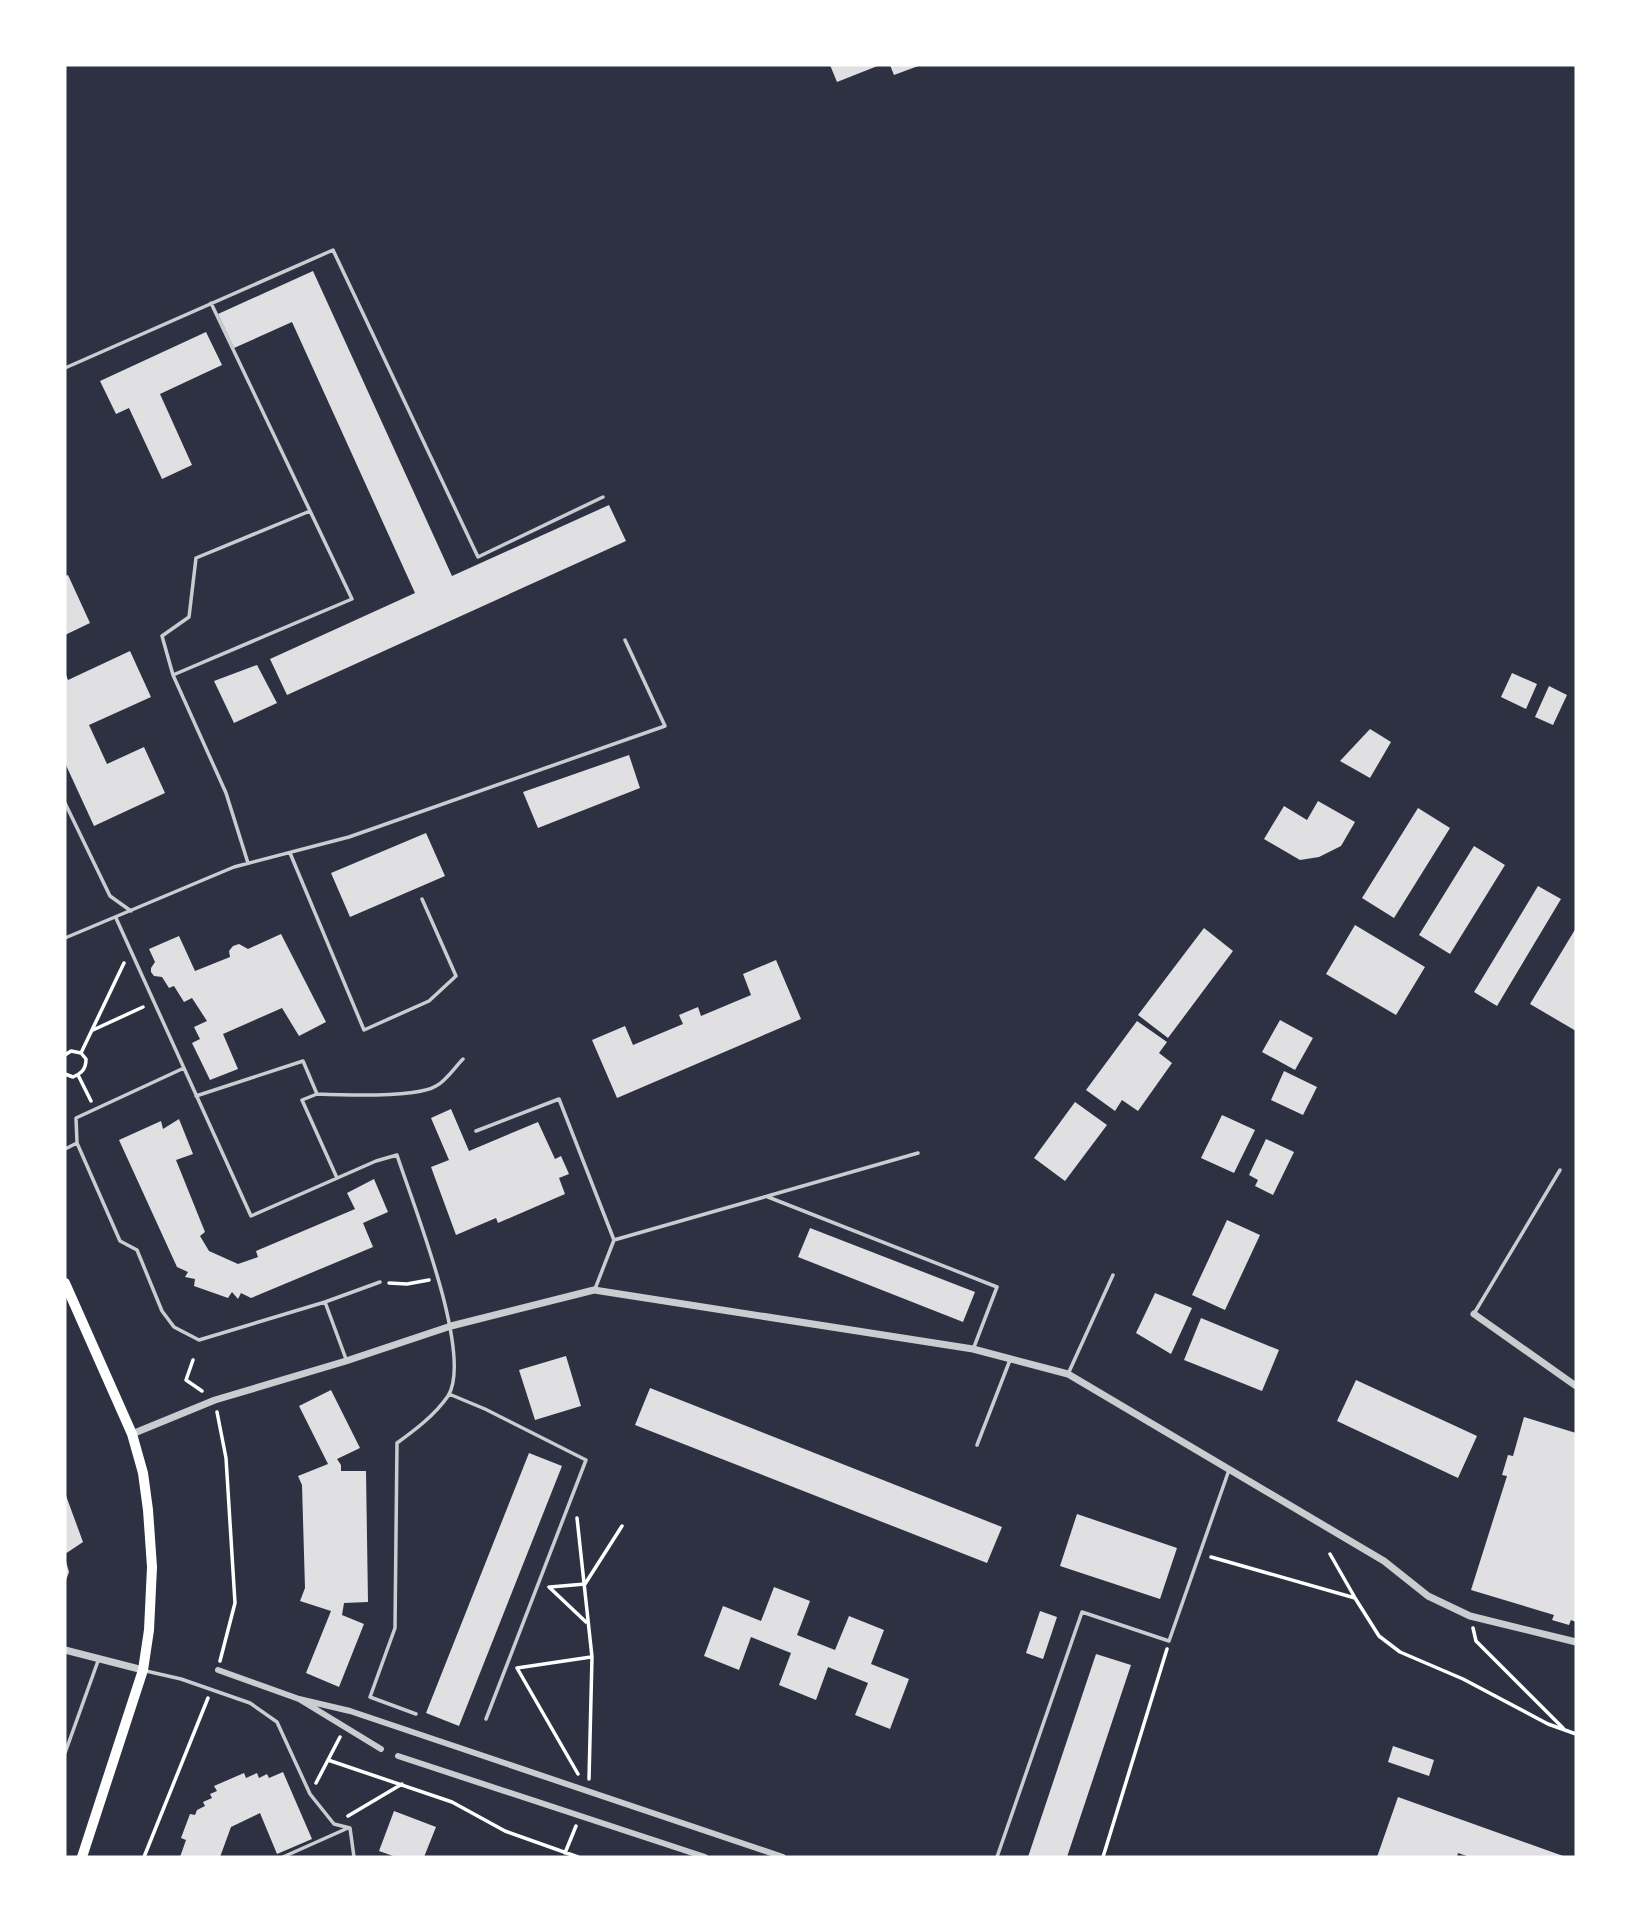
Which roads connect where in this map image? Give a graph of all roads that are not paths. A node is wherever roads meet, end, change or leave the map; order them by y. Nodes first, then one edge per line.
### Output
1 (211, 303) junction
2 (65, 368) edge
3 (603, 497) dead end
4 (310, 511) junction
5 (625, 640) dead end
6 (173, 675) junction
7 (65, 803) edge
8 (290, 853) junction
9 (248, 863) junction
10 (422, 899) dead end
11 (131, 911) junction
12 (116, 918) junction
13 (65, 938) edge
14 (463, 1059) dead end
15 (184, 1068) junction
16 (317, 1094) junction
17 (197, 1096) junction
18 (476, 1131) dead end
19 (77, 1143) junction
20 (65, 1149) edge
21 (918, 1153) dead end
22 (1560, 1170) dead end
23 (337, 1178) junction
24 (767, 1197) junction
25 (614, 1240) junction
26 (1113, 1275) dead end
27 (380, 1282) road end
28 (65, 1283) edge
29 (594, 1290) junction
30 (325, 1302) junction
31 (1474, 1314) joint
32 (451, 1326) junction
33 (973, 1349) junction
34 (1010, 1360) junction
35 (346, 1361) junction
36 (1068, 1374) junction
37 (1576, 1386) edge
38 (449, 1394) junction
39 (132, 1434) junction
40 (976, 1445) dead end
41 (1229, 1470) junction
42 (1576, 1642) edge
43 (65, 1650) edge
44 (98, 1661) junction
45 (143, 1670) junction
46 (218, 1670) road end
47 (299, 1699) junction
48 (416, 1714) dead end
49 (486, 1719) dead end
50 (381, 1749) dead end
51 (65, 1753) edge
52 (398, 1756) dead end
53 (349, 1828) junction
54 (82, 1857) edge
55 (283, 1857) edge
56 (354, 1857) edge
57 (705, 1857) edge
58 (783, 1857) edge
59 (997, 1857) edge

1 - 2 lane
1 - 3 lane
1 - 4 lane
4 - 6 lane
4 - 6 lane
5 - 8 lane
6 - 9 lane
7 - 11 lane
8 - 9 lane
8 - 10 lane
9 - 11 lane
11 - 12 lane
12 - 13 lane
12 - 15 lane
14 - 16 lane
15 - 17 lane
15 - 19 lane
16 - 17 lane
16 - 23 lane
17 - 23 lane
18 - 25 lane
19 - 20 lane
19 - 30 lane
21 - 24 lane
22 - 31 lane
23 - 32 lane
24 - 25 lane
24 - 33 lane
25 - 29 lane
26 - 36 lane
27 - 30 lane
28 - 39 main road
29 - 32 street
29 - 33 street
30 - 35 lane
31 - 37 street
32 - 35 street
32 - 38 lane
33 - 34 street
34 - 36 street
34 - 40 lane
35 - 39 street
36 - 41 street
38 - 48 lane
38 - 49 lane
39 - 45 main road
41 - 42 street
41 - 59 lane
43 - 44 street
44 - 45 street
44 - 51 lane
45 - 53 lane
45 - 54 main road
46 - 47 street
47 - 50 street
47 - 58 street
52 - 57 street
53 - 55 lane
53 - 56 lane

